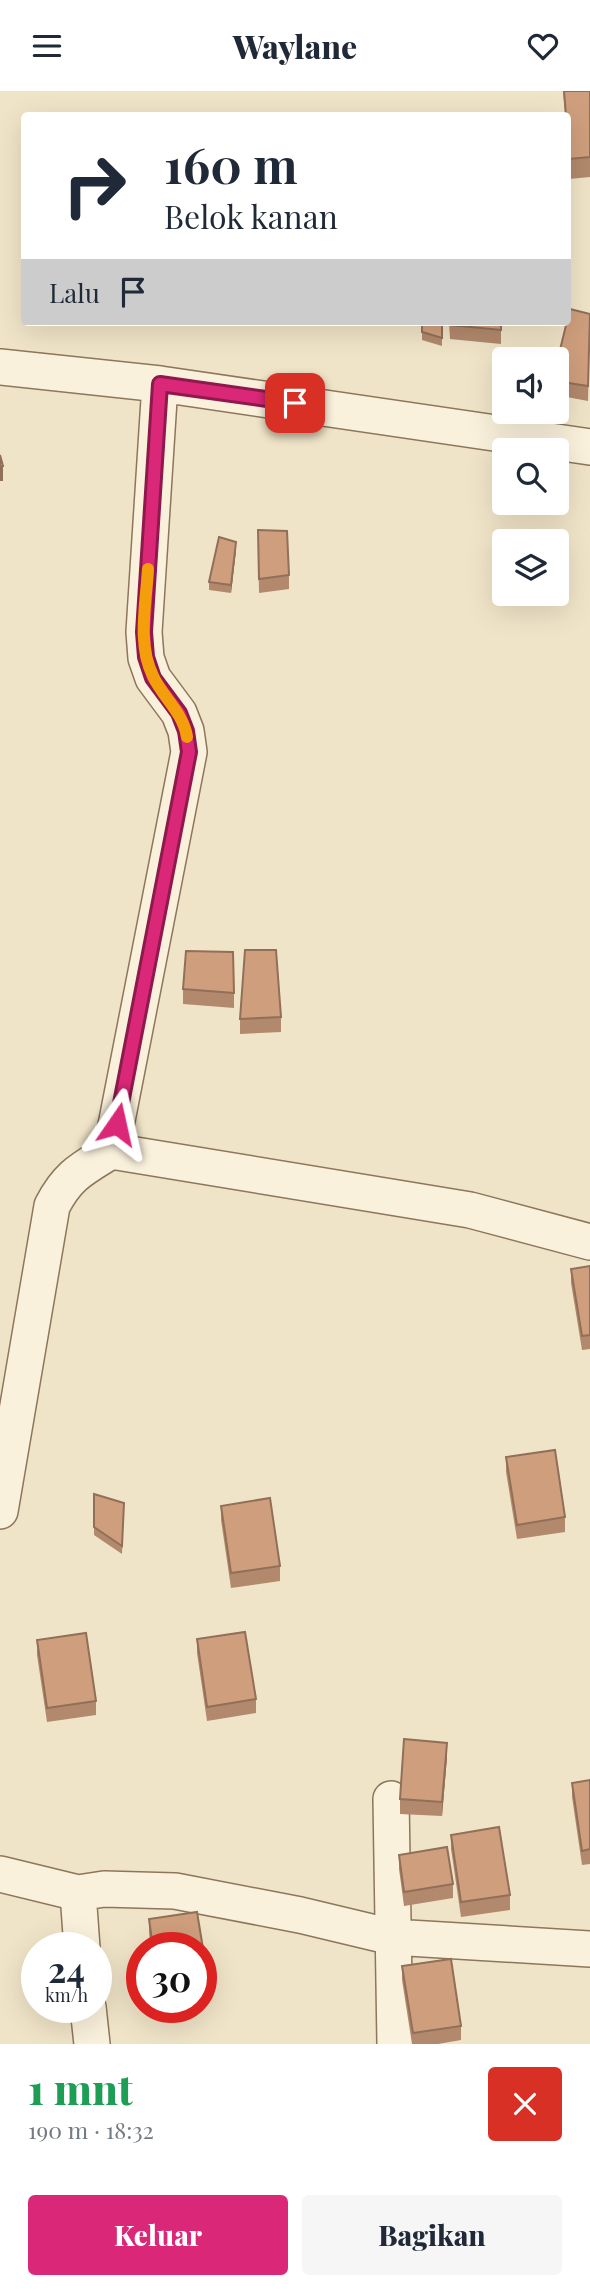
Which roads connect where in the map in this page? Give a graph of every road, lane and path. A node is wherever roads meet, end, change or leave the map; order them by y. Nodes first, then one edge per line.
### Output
1 (0, 367) edge
2 (160, 384) junction
3 (590, 447) edge
4 (111, 1151) junction
5 (590, 1242) edge
6 (0, 1511) edge
7 (391, 1799) dead end
8 (0, 1874) edge
9 (78, 1893) junction
10 (81, 1932) edge
11 (391, 1937) junction
12 (590, 1949) edge
13 (90, 2023) edge
14 (92, 2044) edge
15 (394, 2044) edge

1 - 2 street
2 - 3 street
2 - 4 street
4 - 5 street
4 - 6 street
7 - 11 street
8 - 9 street
9 - 10 street
9 - 11 street
11 - 12 street
11 - 15 street
13 - 14 street

